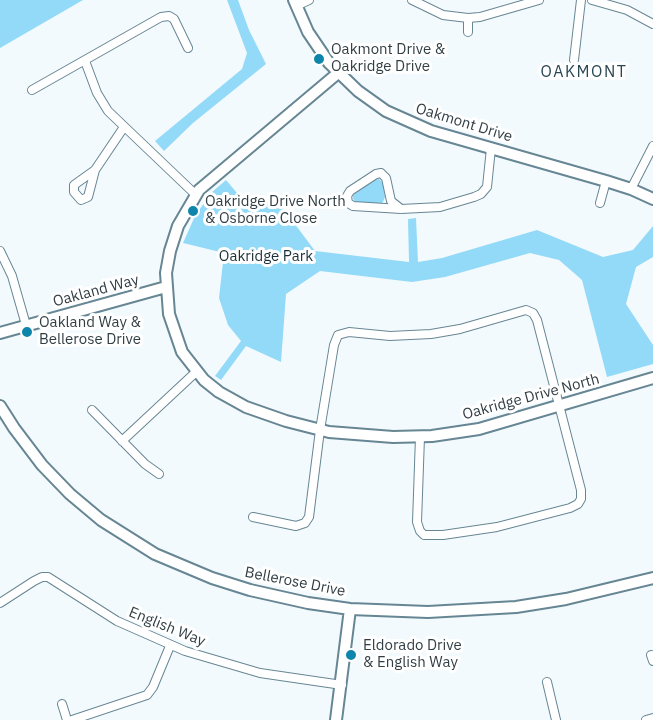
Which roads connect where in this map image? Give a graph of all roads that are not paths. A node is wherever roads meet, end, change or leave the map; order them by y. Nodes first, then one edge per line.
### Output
1 (309, 0) edge
2 (412, 0) edge
3 (539, 0) edge
4 (581, 0) edge
5 (592, 0) edge
6 (295, 3) edge
7 (468, 18) junction
8 (653, 24) edge
9 (468, 32) dead end
10 (188, 48) dead end
11 (574, 60) dead end
12 (85, 61) junction
13 (338, 73) junction
14 (32, 90) dead end
15 (124, 127) junction
16 (653, 146) edge
17 (491, 148) junction
18 (95, 170) dead end
19 (606, 181) junction
20 (631, 189) junction
21 (196, 195) junction
22 (653, 200) edge
23 (600, 203) dead end
24 (401, 210) junction
25 (0, 251) edge
26 (166, 287) junction
27 (26, 325) junction
28 (0, 333) edge
29 (196, 372) junction
30 (653, 378) edge
31 (0, 406) edge
32 (560, 406) junction
33 (92, 410) dead end
34 (320, 430) junction
35 (420, 437) junction
36 (122, 441) junction
37 (159, 474) dead end
38 (253, 517) dead end
39 (653, 573) edge
40 (653, 578) edge
41 (614, 589) junction
42 (0, 603) edge
43 (350, 609) junction
44 (170, 646) junction
45 (547, 682) dead end
46 (342, 685) junction
47 (62, 704) dead end
48 (653, 718) edge
49 (70, 720) edge
50 (336, 720) edge
51 (556, 720) edge
52 (645, 720) edge

1 - 6 street
2 - 7 street
3 - 7 street
4 - 11 street
5 - 8 street
6 - 13 street, Oakmont Drive
7 - 9 street
10 - 12 street
12 - 14 street
12 - 15 street
13 - 17 street, Oakmont Drive
13 - 21 street, Oakridge Drive North
15 - 18 street
15 - 21 street
16 - 20 street
17 - 19 street, Oakmont Drive
17 - 24 street
19 - 20 street, Oakmont Drive
19 - 23 street
20 - 22 street, Oakmont Drive
21 - 26 street, Oakridge Drive North
24 - 24 street
25 - 27 street
26 - 27 street, Oakland Way
26 - 29 street, Oakridge Drive North
27 - 28 street, Oakland Way
29 - 34 street, Oakridge Drive North
29 - 36 street
30 - 32 street, Oakridge Drive North
31 - 43 street, Bellerose Drive
32 - 34 street
32 - 35 street, Oakridge Drive North
32 - 35 street
33 - 36 street
34 - 35 street, Oakridge Drive North
34 - 38 street
36 - 37 street
39 - 41 street, Bellerose Drive
40 - 41 street, Bellerose Drive
41 - 43 street, Bellerose Drive
42 - 44 street, English Way
43 - 46 street
44 - 46 street, English Way
44 - 49 street
45 - 51 street
46 - 50 street
47 - 49 street
48 - 52 street

